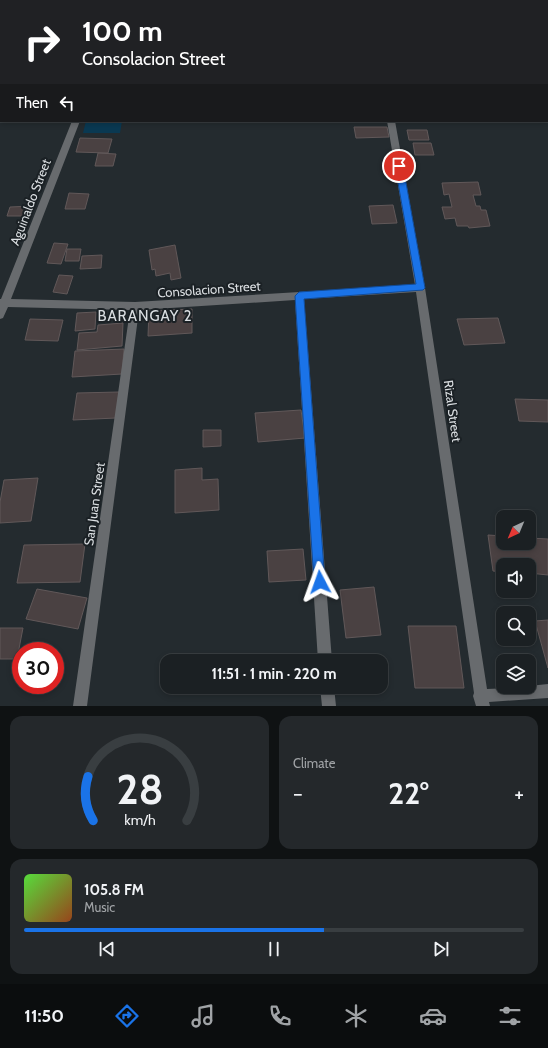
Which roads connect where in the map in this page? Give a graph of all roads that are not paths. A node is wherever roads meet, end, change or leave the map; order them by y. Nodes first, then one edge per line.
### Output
1 (76, 122) edge
2 (391, 122) edge
3 (420, 288) junction
4 (299, 296) junction
5 (2, 304) edge
6 (135, 306) junction
7 (0, 315) edge
8 (325, 654) edge
9 (548, 691) edge
10 (328, 694) edge
11 (482, 701) edge
12 (80, 706) edge
13 (329, 706) edge

1 - 5 street, Aguinaldo Street
2 - 3 street, Rizal Street
3 - 4 street, Consolacion Street
3 - 11 street, Rizal Street
4 - 6 street, Consolacion Street
4 - 8 street
5 - 6 street, Consolacion Street
5 - 7 street, Aguinaldo Street
6 - 12 street, San Juan Street
9 - 11 street
10 - 13 street

